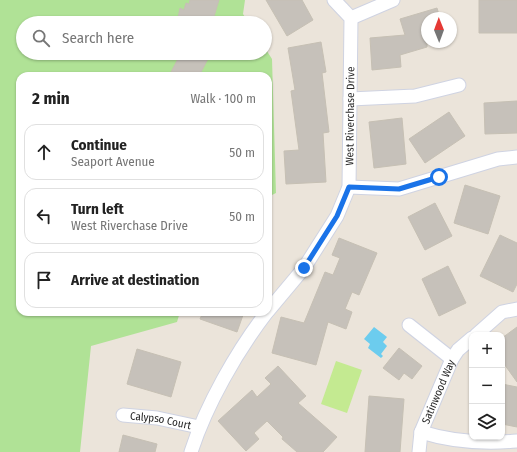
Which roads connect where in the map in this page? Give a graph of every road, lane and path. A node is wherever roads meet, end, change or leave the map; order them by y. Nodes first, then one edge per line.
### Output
1 (334, 0) edge
2 (393, 0) edge
3 (351, 18) junction
4 (458, 86) dead end
5 (350, 99) junction
6 (517, 157) edge
7 (349, 187) junction
8 (272, 306) edge
9 (517, 309) edge
10 (264, 316) edge
11 (409, 325) dead end
12 (479, 332) edge
13 (469, 341) edge
14 (452, 359) junction
15 (123, 415) dead end
16 (199, 427) junction
17 (421, 432) junction
18 (517, 441) edge
19 (191, 452) edge
20 (419, 452) edge

1 - 3 street
2 - 3 street
3 - 5 street, West Riverchase Drive
4 - 5 street
5 - 7 street, West Riverchase Drive
6 - 7 street
7 - 8 street, West Riverchase Drive
9 - 12 street
10 - 16 street, West Riverchase Drive
11 - 14 street
13 - 14 street, Satinwood Way
14 - 17 street, Satinwood Way
15 - 16 street, Calypso Court
16 - 19 street, West Riverchase Drive
17 - 18 street
17 - 20 street, Satinwood Way

